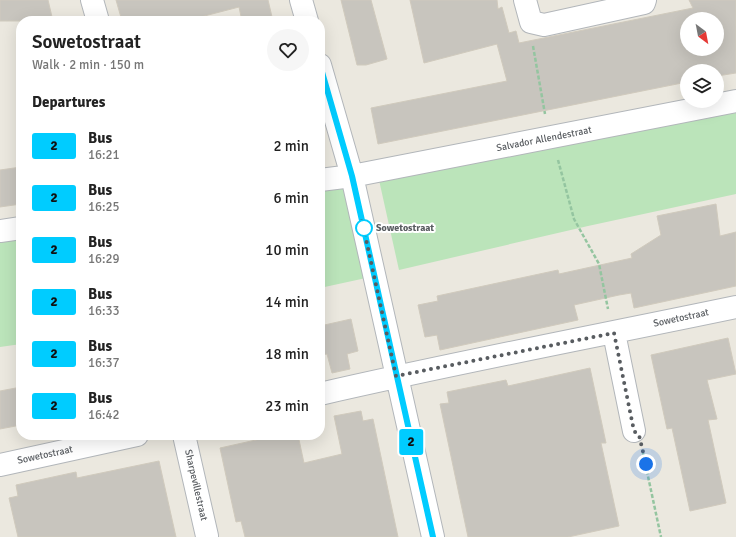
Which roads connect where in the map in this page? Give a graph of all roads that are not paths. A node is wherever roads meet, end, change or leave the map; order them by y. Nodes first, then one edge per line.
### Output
1 (92, 0) edge
2 (301, 0) edge
3 (524, 0) edge
4 (645, 0) edge
5 (97, 16) edge
6 (306, 16) edge
7 (325, 82) edge
8 (736, 101) edge
9 (352, 176) junction
10 (325, 179) edge
11 (16, 229) edge
12 (0, 231) edge
13 (736, 307) edge
14 (614, 333) junction
15 (396, 376) junction
16 (325, 393) edge
17 (634, 431) road end
18 (114, 440) edge
19 (185, 440) edge
20 (0, 465) edge
21 (207, 536) dead end
22 (433, 537) edge

1 - 5 street
2 - 6 street
3 - 4 street
7 - 9 street
8 - 9 street, Salvador Allendestraat
9 - 10 street, Salvador Allendestraat
9 - 15 street
11 - 12 street
13 - 14 street, Sowetostraat
14 - 15 street, Sowetostraat
14 - 17 street
15 - 16 street, Sowetostraat
15 - 22 street
18 - 20 street, Sowetostraat
19 - 21 street, Sharpevillestraat

